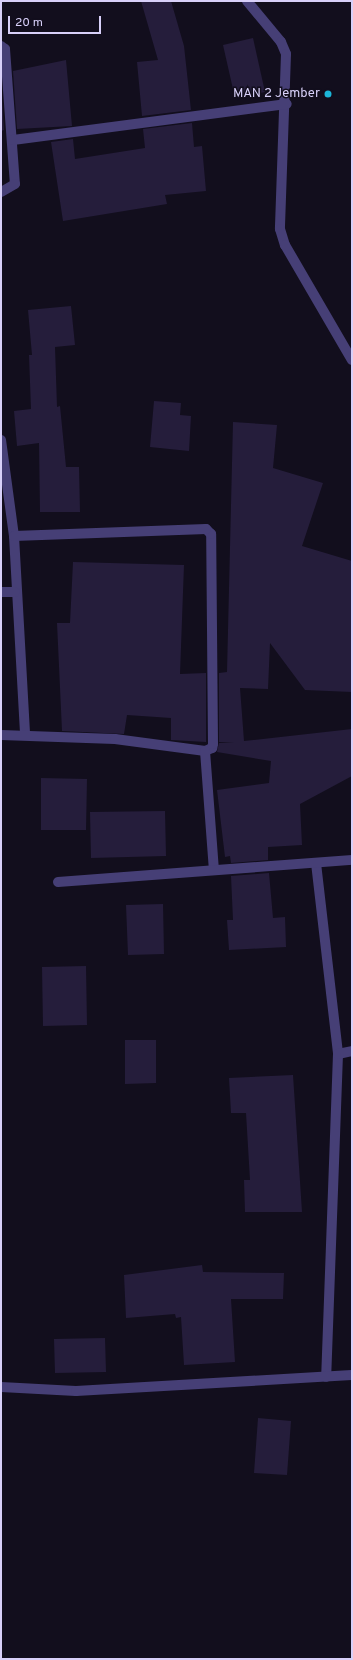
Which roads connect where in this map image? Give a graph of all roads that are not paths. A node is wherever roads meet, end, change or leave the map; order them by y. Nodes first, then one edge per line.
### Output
1 (247, 1) edge
2 (1, 46) edge
3 (287, 104) junction
4 (12, 140) junction
5 (1, 192) edge
6 (352, 360) edge
7 (1, 440) edge
8 (2, 463) edge
9 (14, 536) junction
10 (1, 592) edge
11 (16, 592) junction
12 (25, 734) junction
13 (1, 735) edge
14 (205, 751) junction
15 (352, 860) edge
16 (316, 863) junction
17 (214, 870) junction
18 (58, 882) dead end
19 (352, 1051) edge
20 (338, 1054) junction
21 (352, 1376) edge
22 (326, 1377) junction
23 (1, 1387) edge

1 - 3 street
2 - 4 street
3 - 4 street
3 - 6 street
4 - 5 street
7 - 8 street
8 - 9 street
9 - 11 street
9 - 14 street
10 - 11 street
11 - 12 street
12 - 13 street
12 - 14 street
14 - 17 street
15 - 16 street
16 - 17 street
16 - 20 street
17 - 18 street
19 - 20 street
20 - 22 street
21 - 22 street
22 - 23 street

